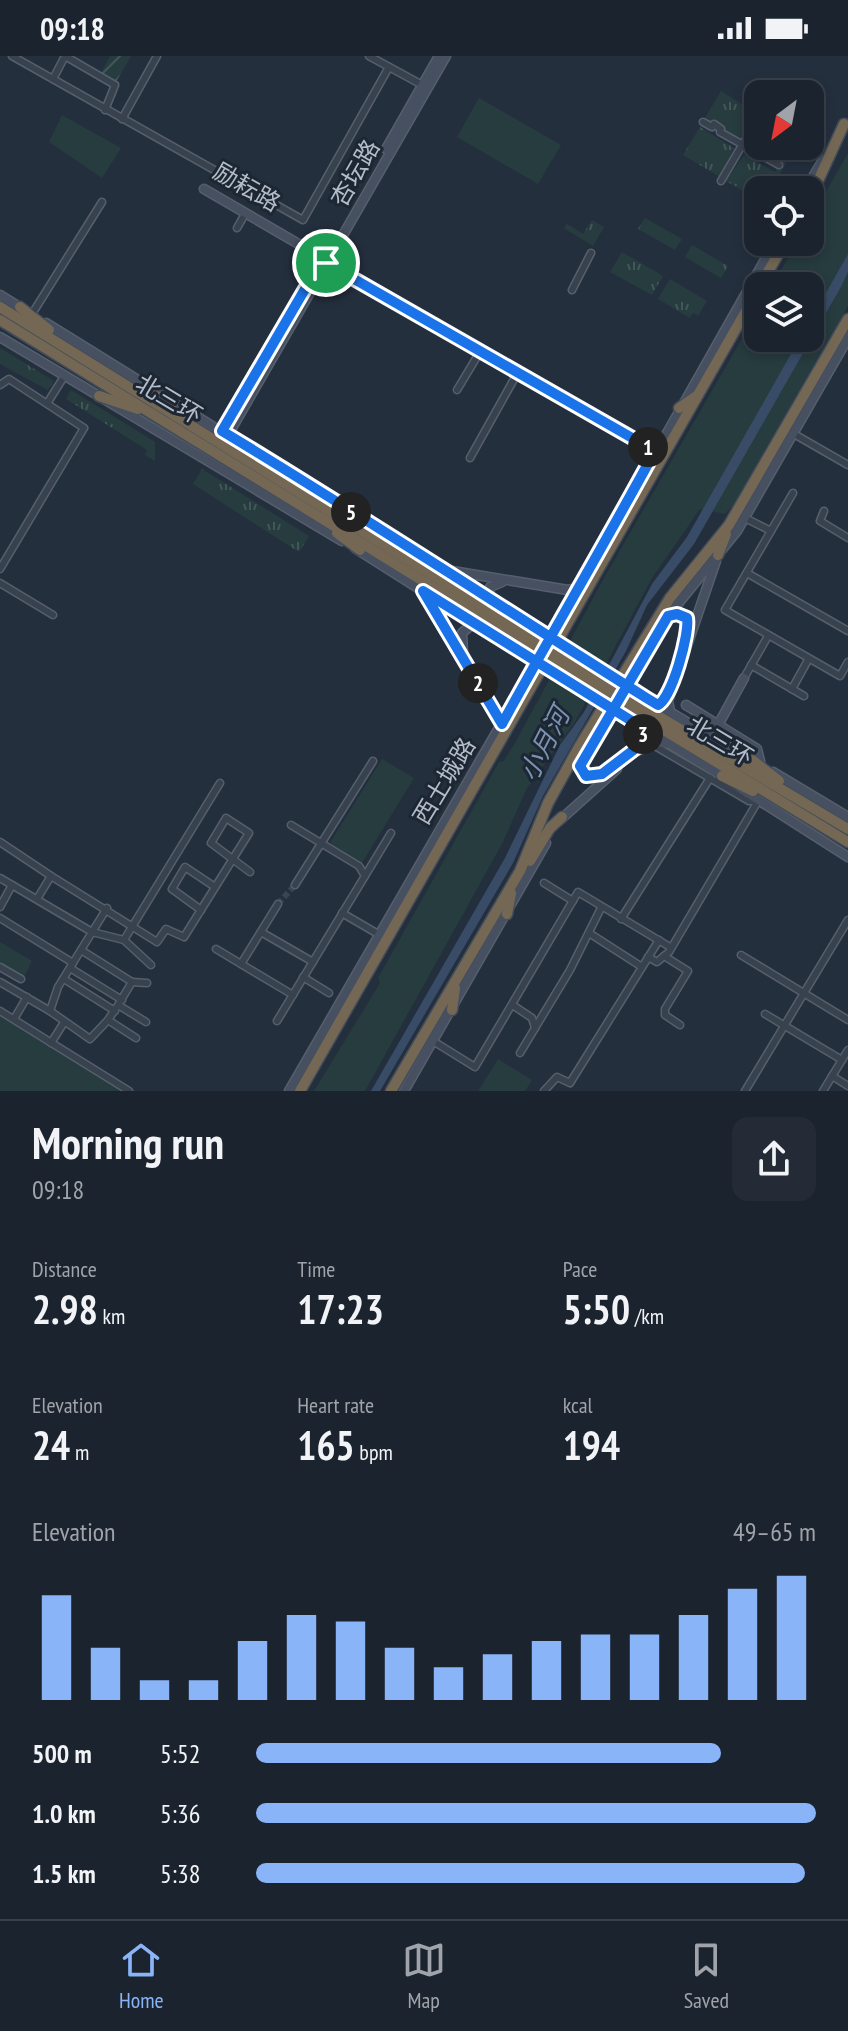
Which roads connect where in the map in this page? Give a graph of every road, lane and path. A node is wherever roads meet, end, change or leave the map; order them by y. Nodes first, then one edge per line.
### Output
1 (12, 56) edge
2 (65, 56) edge
3 (157, 56) edge
4 (369, 56) edge
5 (439, 56) edge
6 (446, 56) edge
7 (389, 67) junction
8 (53, 79) junction
9 (425, 86) junction
10 (105, 110) junction
11 (122, 119) junction
12 (703, 122) dead end
13 (847, 125) edge
14 (744, 142) edge
15 (742, 145) junction
16 (779, 165) dead end
17 (819, 176) edge
18 (721, 181) dead end
19 (204, 189) dead end
20 (102, 202) dead end
21 (245, 214) junction
22 (303, 220) junction
23 (237, 228) dead end
24 (297, 229) dead end
25 (591, 253) dead end
26 (767, 256) edge
27 (324, 262) junction
28 (572, 290) dead end
29 (0, 295) edge
30 (0, 307) edge
31 (20, 307) junction
32 (32, 314) junction
33 (744, 315) edge
34 (848, 319) edge
35 (0, 320) edge
36 (0, 337) edge
37 (848, 338) edge
38 (481, 350) junction
39 (82, 357) junction
40 (518, 372) junction
41 (65, 375) junction
42 (0, 385) edge
43 (136, 389) junction
44 (457, 390) dead end
45 (700, 393) junction
46 (99, 396) junction
47 (48, 402) junction
48 (174, 402) junction
49 (679, 408) junction
50 (155, 414) junction
51 (225, 433) junction
52 (794, 434) junction
53 (655, 451) junction
54 (470, 458) dead end
55 (848, 465) edge
56 (261, 478) junction
57 (648, 482) junction
58 (299, 490) junction
59 (793, 493) dead end
60 (630, 498) junction
61 (824, 511) dead end
62 (745, 518) junction
63 (370, 525) junction
64 (733, 528) junction
65 (771, 531) junction
66 (848, 538) edge
67 (360, 550) junction
68 (718, 555) junction
69 (439, 568) junction
70 (0, 569) edge
71 (747, 573) junction
72 (0, 583) edge
73 (578, 588) junction
74 (423, 591) junction
75 (703, 593) junction
76 (488, 599) junction
77 (572, 608) junction
78 (53, 615) dead end
79 (668, 616) junction
80 (656, 619) junction
81 (478, 626) junction
82 (848, 631) edge
83 (516, 633) junction
84 (768, 636) junction
85 (808, 660) junction
86 (848, 662) edge
87 (751, 665) junction
88 (840, 676) junction
89 (744, 678) joint
90 (848, 681) edge
91 (792, 689) junction
92 (804, 696) dead end
93 (525, 698) junction
94 (658, 705) junction
95 (686, 705) dead end
96 (510, 710) junction
97 (642, 711) junction
98 (671, 712) junction
99 (502, 724) junction
100 (718, 725) junction
101 (501, 737) junction
102 (669, 744) junction
103 (655, 746) dead end
104 (579, 747) junction
105 (373, 761) dead end
106 (756, 763) junction
107 (580, 766) junction
108 (470, 773) junction
109 (722, 776) junction
110 (710, 778) junction
111 (220, 783) dead end
112 (465, 800) junction
113 (758, 801) junction
114 (812, 814) junction
115 (562, 817) junction
116 (848, 817) edge
117 (291, 825) dead end
118 (848, 829) edge
119 (391, 833) dead end
120 (0, 842) edge
121 (848, 842) edge
122 (321, 843) junction
123 (848, 857) edge
124 (232, 860) junction
125 (520, 871) junction
126 (250, 872) dead end
127 (51, 876) junction
128 (365, 876) junction
129 (0, 878) edge
130 (544, 883) dead end
131 (12, 885) junction
132 (295, 885) tunnel mouth
133 (512, 886) junction
134 (215, 887) junction
135 (37, 899) junction
136 (573, 901) junction
137 (278, 904) tunnel mouth
138 (0, 907) edge
139 (107, 908) junction
140 (601, 908) junction
141 (201, 910) junction
142 (342, 913) junction
143 (507, 914) junction
144 (0, 918) edge
145 (621, 919) junction
146 (848, 920) edge
147 (133, 925) junction
148 (92, 932) junction
149 (261, 932) junction
150 (845, 932) edge
151 (589, 933) junction
152 (378, 934) junction
153 (124, 940) junction
154 (659, 940) junction
155 (670, 947) junction
156 (216, 949) dead end
157 (81, 950) junction
158 (741, 955) dead end
159 (664, 956) junction
160 (648, 957) junction
161 (313, 962) junction
162 (241, 964) junction
163 (71, 965) junction
164 (151, 965) dead end
165 (0, 967) edge
166 (642, 967) junction
167 (303, 977) junction
168 (21, 979) dead end
169 (64, 979) junction
170 (457, 981) junction
171 (0, 982) edge
172 (132, 982) junction
173 (147, 983) dead end
174 (329, 993) dead end
175 (804, 993) junction
176 (293, 995) junction
177 (27, 997) junction
178 (118, 1005) junction
179 (514, 1006) junction
180 (452, 1010) junction
181 (0, 1011) edge
182 (50, 1011) junction
183 (765, 1014) dead end
184 (14, 1019) junction
185 (108, 1020) junction
186 (848, 1020) edge
187 (277, 1021) dead end
188 (146, 1022) dead end
189 (63, 1024) junction
190 (680, 1025) dead end
191 (784, 1026) junction
192 (535, 1028) junction
193 (136, 1038) dead end
194 (433, 1041) junction
195 (51, 1043) junction
196 (848, 1050) edge
197 (520, 1053) dead end
198 (842, 1060) junction
199 (832, 1076) junction
200 (848, 1086) edge
201 (391, 1090) edge
202 (129, 1091) edge
203 (289, 1091) edge
204 (300, 1091) edge
205 (404, 1091) edge
206 (544, 1091) edge
207 (745, 1091) edge
208 (823, 1091) edge

1 - 8 street, 励耘路
2 - 8 street
2 - 10 street
3 - 11 street
4 - 7 street
5 - 9 street, 杏坛路
6 - 9 street, 杏坛路
7 - 9 street
7 - 22 street, 励耘路
8 - 10 street, 励耘路
9 - 27 street, 杏坛路
10 - 11 street, 励耘路
11 - 22 street, 励耘路
12 - 15 street
13 - 17 highway
14 - 15 street
15 - 16 street
15 - 18 street
19 - 21 street
20 - 32 street
21 - 23 street
21 - 27 street
22 - 24 street
25 - 28 street
26 - 49 street, 西土城路
27 - 38 street
27 - 51 street, 杏坛路
29 - 31 street
30 - 39 highway, 北三环
31 - 32 street
31 - 39 highway
32 - 48 street
33 - 45 highway, 西土城路
34 - 64 highway
35 - 50 highway, 北三环
36 - 41 street
37 - 52 street
38 - 40 street
38 - 44 street
39 - 43 highway, 北三环
40 - 53 street
40 - 54 street
41 - 46 street
41 - 47 street
42 - 47 street
43 - 48 highway
43 - 58 highway, 北三环
45 - 49 highway
45 - 57 highway, 西土城路
46 - 50 highway
46 - 67 street
47 - 70 street
48 - 51 street
49 - 53 street, 西土城路
50 - 56 highway, 北三环
51 - 63 street
52 - 55 street
52 - 62 street
53 - 60 street, 西土城路
56 - 67 highway
56 - 83 highway, 北三环
57 - 60 highway
57 - 77 highway, 西土城路
58 - 63 highway
58 - 83 highway, 北三环
59 - 65 street
60 - 73 street, 西土城路
61 - 66 street
62 - 64 street
62 - 65 street
63 - 69 street
64 - 68 highway
64 - 75 street
64 - 80 highway
65 - 71 street
67 - 74 street
68 - 75 street
68 - 79 street
69 - 73 street
69 - 76 street
71 - 82 street
71 - 84 street
72 - 78 street
73 - 77 street, 西土城路
74 - 81 street
74 - 99 street
75 - 98 street
76 - 77 street
76 - 83 street
77 - 93 highway, 西土城路
77 - 96 street, 西土城路
79 - 80 highway
79 - 94 street
79 - 107 street
80 - 104 highway
81 - 83 street
81 - 96 street
83 - 97 highway, 北三环, bridge
83 - 97 street, bridge
84 - 85 street
84 - 87 street
85 - 88 street
85 - 91 street
86 - 88 street
87 - 89 street
87 - 91 street
88 - 90 street
89 - 100 street
91 - 92 street
93 - 96 highway
93 - 101 highway, 西土城路
94 - 97 street
94 - 98 street
95 - 100 street
96 - 99 street, 西土城路
97 - 102 street
97 - 107 street
97 - 114 highway, 北三环
98 - 106 street
99 - 101 highway
99 - 108 street, 西土城路
100 - 106 street
101 - 112 highway, 西土城路
102 - 109 street
102 - 115 street
103 - 110 street
104 - 107 highway
104 - 125 highway
105 - 122 street
106 - 114 highway
106 - 116 street
108 - 112 highway
108 - 152 street, 西土城路
109 - 113 street
109 - 114 highway
110 - 113 street
110 - 145 street
111 - 147 street
112 - 204 highway, 西土城路
113 - 123 street
113 - 155 street
114 - 118 highway, 北三环
114 - 121 highway, 北三环
115 - 125 highway
115 - 143 street
117 - 122 street
119 - 128 street
120 - 127 street
122 - 128 street
122 - 132 street
124 - 124 street
124 - 126 street
124 - 134 street
125 - 133 highway
127 - 135 street
127 - 139 street
128 - 142 street
129 - 131 street
130 - 136 street
131 - 135 street
131 - 138 street
133 - 143 highway
133 - 170 highway
134 - 141 street
134 - 141 street
135 - 148 street
136 - 140 street
136 - 179 street
137 - 149 street
139 - 147 street
139 - 148 street
140 - 145 street
140 - 151 street
141 - 147 street
142 - 152 street
142 - 161 street
143 - 180 street
144 - 163 street
145 - 154 street
146 - 150 street
147 - 153 street
148 - 153 street
148 - 157 street
149 - 161 street
149 - 162 street
150 - 175 street
151 - 166 street
151 - 192 street
152 - 203 street, 西土城路
153 - 164 street
154 - 155 street
154 - 160 street
155 - 159 street
156 - 162 street
157 - 163 street
157 - 172 street
158 - 175 street
159 - 160 street
159 - 190 street
160 - 166 street
161 - 167 street
162 - 176 street
163 - 169 street
163 - 178 street
165 - 168 street
166 - 206 street
167 - 174 street
167 - 176 street
169 - 178 street
169 - 182 street
170 - 180 highway
170 - 201 highway
171 - 177 street
172 - 173 street
172 - 178 street
175 - 186 street
175 - 191 street
176 - 187 street
177 - 182 street
177 - 184 street
178 - 185 street
178 - 188 street
179 - 192 street
179 - 194 street
180 - 194 street
181 - 184 street
182 - 189 street
183 - 191 street
184 - 195 street
185 - 189 street
185 - 193 street
189 - 195 street
191 - 198 street
191 - 207 street
192 - 197 street
194 - 205 street
195 - 202 street
196 - 198 street
198 - 199 street
199 - 200 street
199 - 208 street

